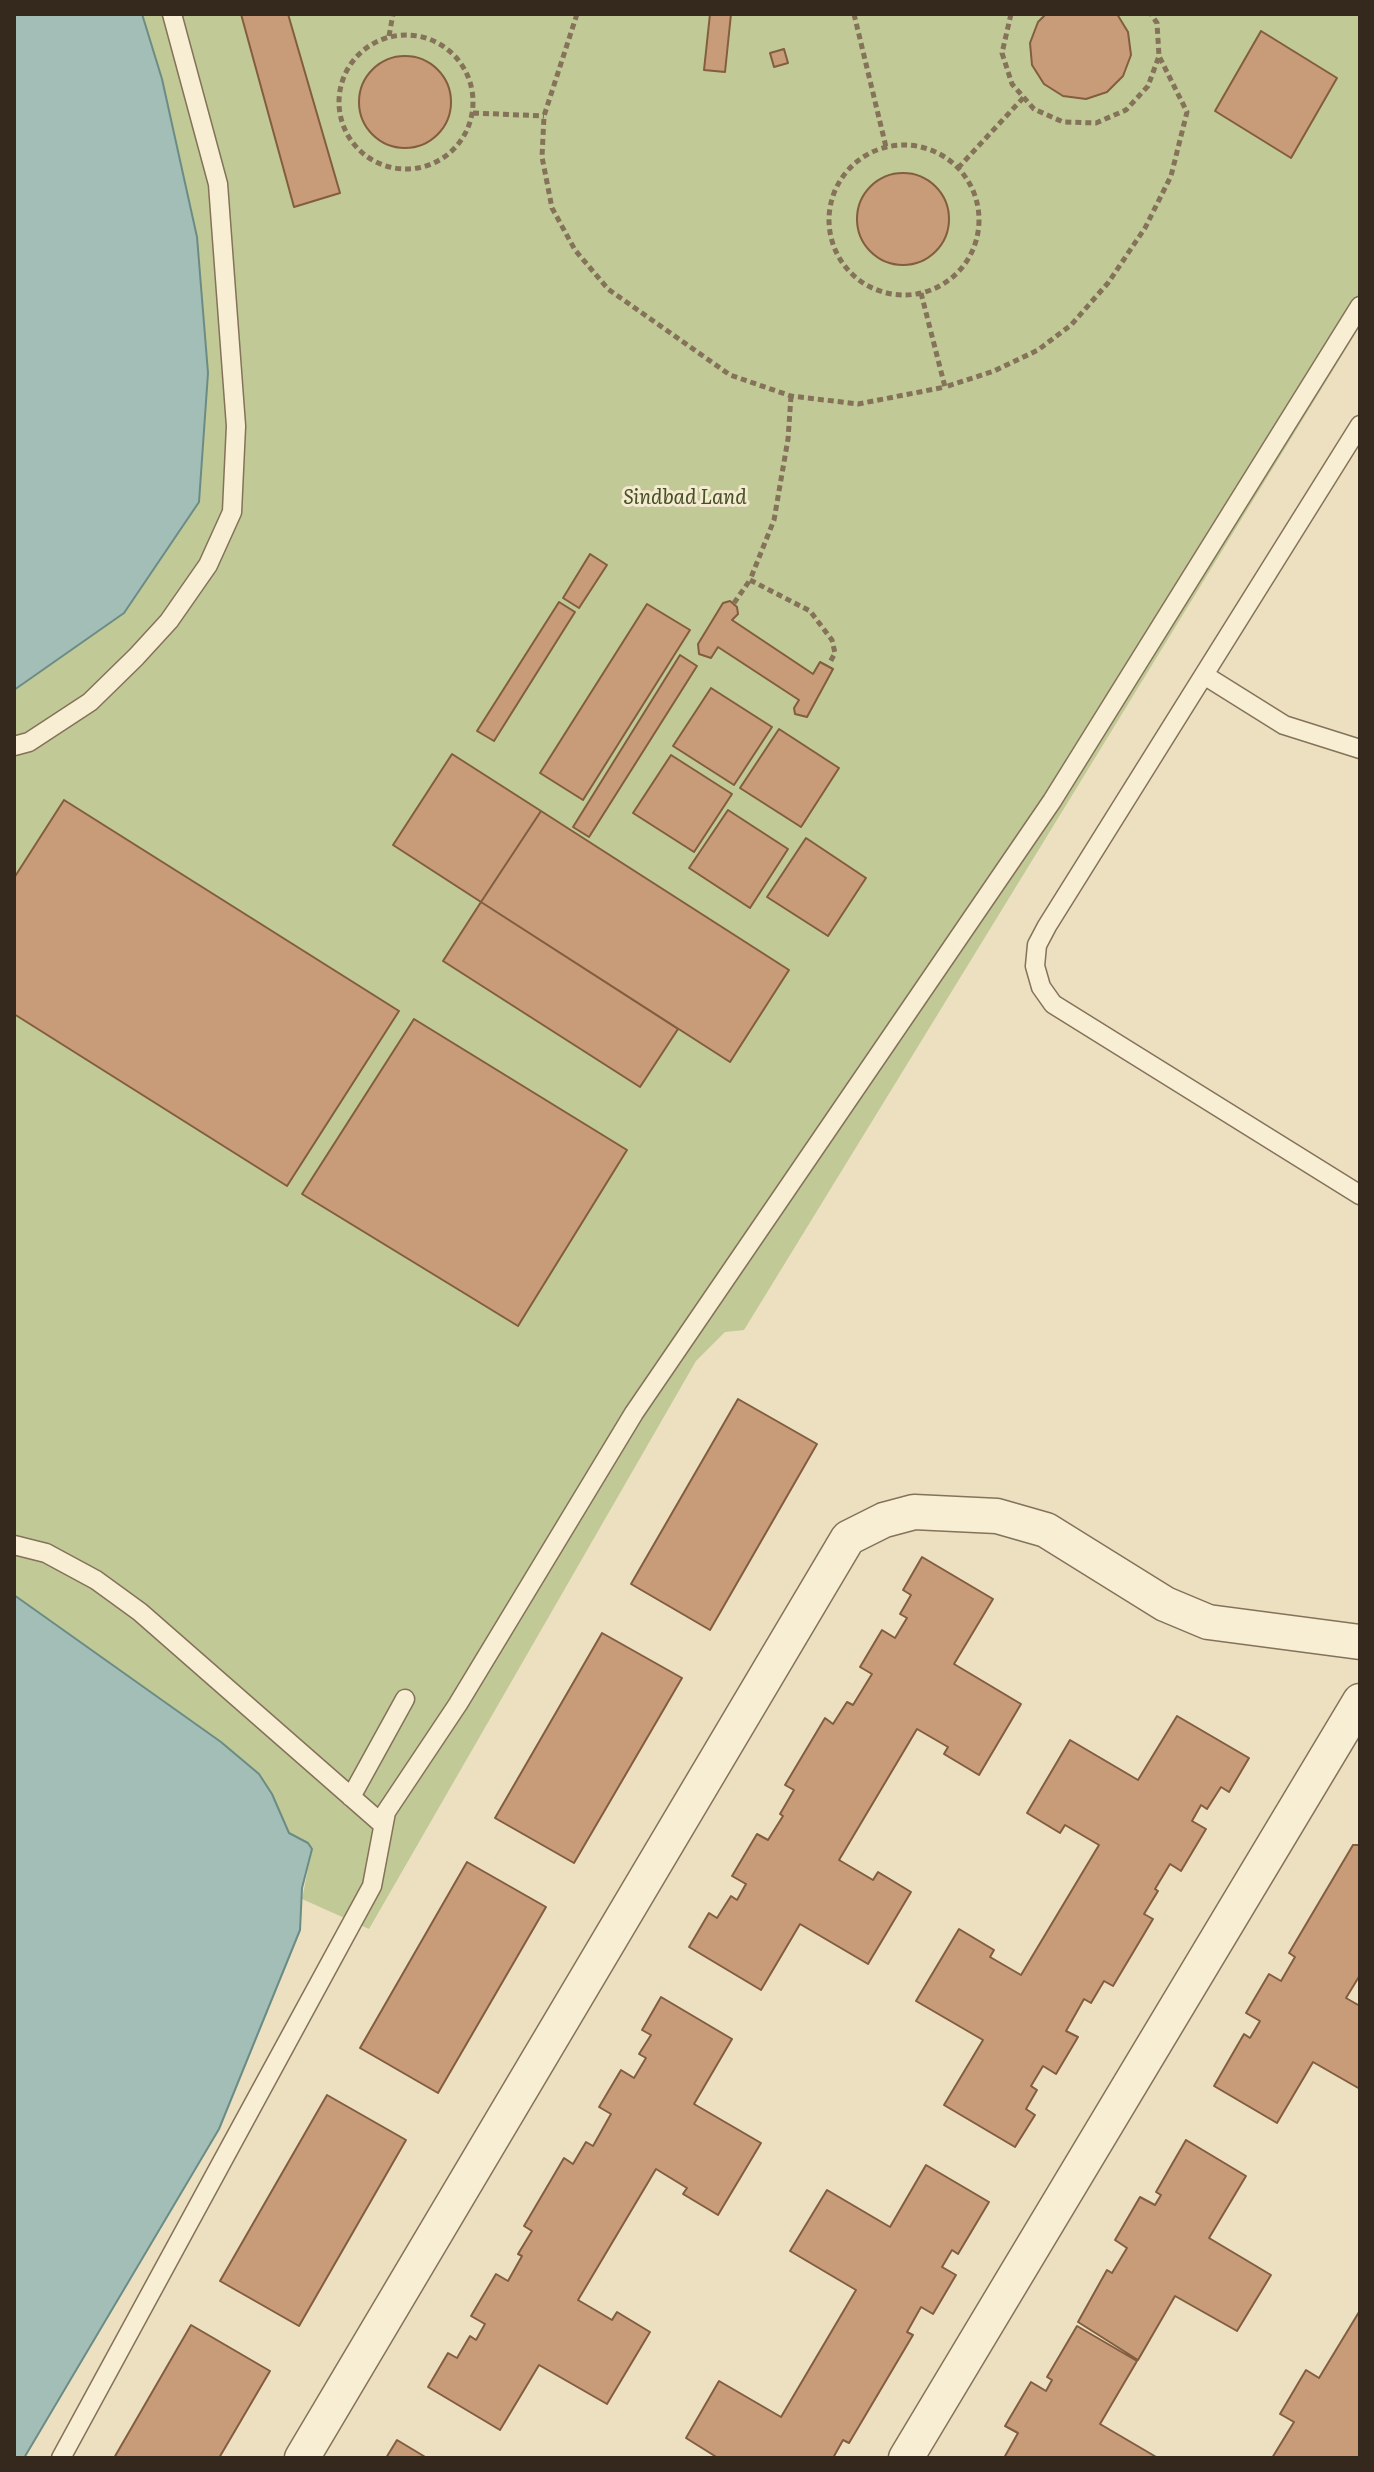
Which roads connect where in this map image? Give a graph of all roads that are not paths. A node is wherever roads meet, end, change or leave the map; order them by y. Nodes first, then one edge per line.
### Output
1 (172, 14) edge
2 (1360, 306) edge
3 (1360, 425) edge
4 (1204, 675) junction
5 (14, 746) edge
6 (1360, 749) edge
7 (1360, 1195) edge
8 (14, 1545) edge
9 (1360, 1642) edge
10 (405, 1699) dead end
11 (1360, 1701) edge
12 (351, 1797) junction
13 (381, 1823) junction
14 (61, 2458) edge
15 (302, 2458) edge
16 (906, 2458) edge

1 - 5 lane
2 - 13 lane
3 - 4 lane
4 - 6 lane
4 - 7 lane
8 - 12 lane
9 - 15 street
10 - 12 lane
11 - 16 street
12 - 13 lane
13 - 14 lane

